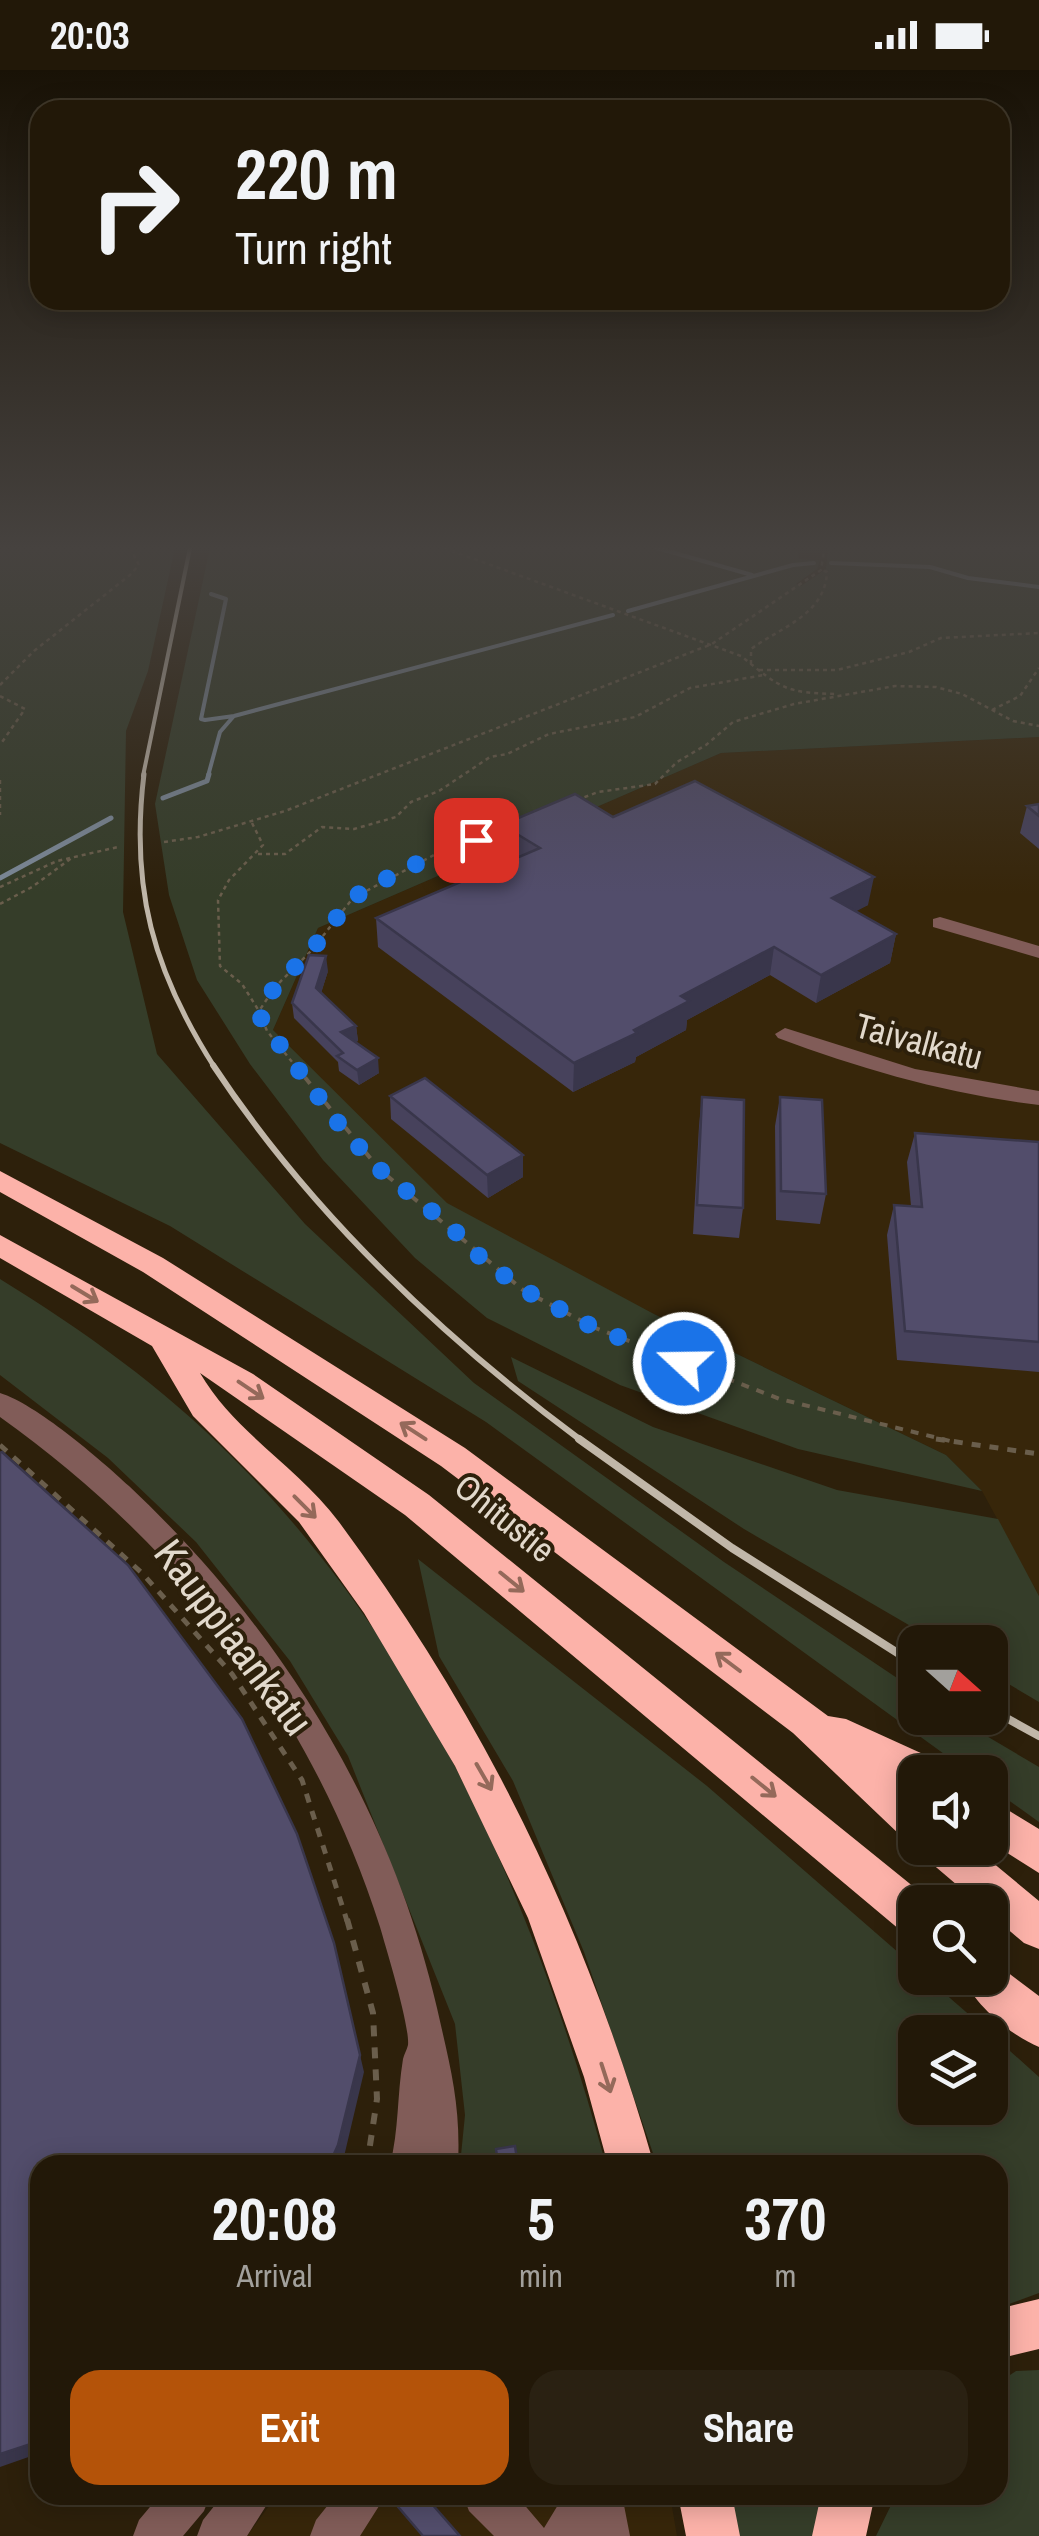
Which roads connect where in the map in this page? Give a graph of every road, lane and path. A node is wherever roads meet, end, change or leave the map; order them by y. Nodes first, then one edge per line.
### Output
1 (23, 663) edge
2 (663, 663) edge
3 (866, 663) edge
4 (751, 664) edge
5 (1039, 668) edge
6 (758, 670) junction
7 (764, 676) junction
8 (0, 685) edge
9 (846, 695) junction
10 (0, 696) edge
11 (991, 710) junction
12 (1039, 726) edge
13 (0, 745) edge
14 (0, 780) edge
15 (572, 802) edge
16 (0, 815) edge
17 (252, 822) junction
18 (512, 828) edge
19 (164, 842) dead end
20 (118, 847) dead end
21 (82, 852) junction
22 (258, 854) junction
23 (0, 887) edge
24 (0, 904) edge
25 (940, 924) dead end
26 (1039, 952) edge
27 (259, 1011) junction
28 (785, 1034) dead end
29 (1039, 1098) edge
30 (0, 1180) edge
31 (0, 1244) edge
32 (166, 1342) junction
33 (0, 1402) edge
34 (0, 1445) edge
35 (1039, 1454) edge
36 (806, 1721) junction
37 (898, 1762) edge
38 (898, 1806) edge
39 (1008, 1831) edge
40 (1039, 1853) edge
41 (964, 1865) edge
42 (898, 1901) edge
43 (1039, 1928) edge
44 (1005, 1995) edge
45 (1039, 2025) edge
46 (426, 2042) junction
47 (369, 2155) edge
48 (411, 2155) edge
49 (440, 2155) edge
50 (628, 2155) edge
51 (1039, 2324) edge
52 (1008, 2332) edge
53 (180, 2505) edge
54 (243, 2505) edge
55 (356, 2505) edge
56 (495, 2505) edge
57 (583, 2505) edge
58 (602, 2505) edge
59 (707, 2505) edge
60 (846, 2505) edge
61 (155, 2536) edge
62 (219, 2536) edge
63 (332, 2536) edge
64 (525, 2536) edge
65 (563, 2536) edge
66 (608, 2536) edge
67 (713, 2536) edge
68 (839, 2536) edge

1 - 8 path
2 - 17 path
3 - 6 path
4 - 6 path
5 - 11 path
6 - 7 path
7 - 9 path
7 - 22 path
9 - 11 path
9 - 15 path
10 - 13 path
11 - 12 path
14 - 16 path
17 - 19 path
17 - 22 path
18 - 27 path
20 - 21 path
21 - 23 path
21 - 24 path
22 - 27 path
25 - 26 street
27 - 35 path
28 - 29 street, Taivalkatu
36 -> 30 highway, Ohitustie
31 -> 32 highway, Ohitustie
32 -> 42 highway, Ohitustie
32 -> 50 highway
33 - 46 street, Kauppiaankatu
34 - 47 path
36 - 37 highway
36 - 38 highway, Ohitustie
39 - 40 highway
41 - 43 highway
44 - 45 highway
46 - 48 street, Kauppiaankatu
46 - 49 street, Kauppiaankatu
51 - 52 highway
53 - 61 street
54 - 62 street
55 - 63 street
56 - 64 street
57 - 65 street
58 - 66 street
59 - 67 highway
60 - 68 highway

